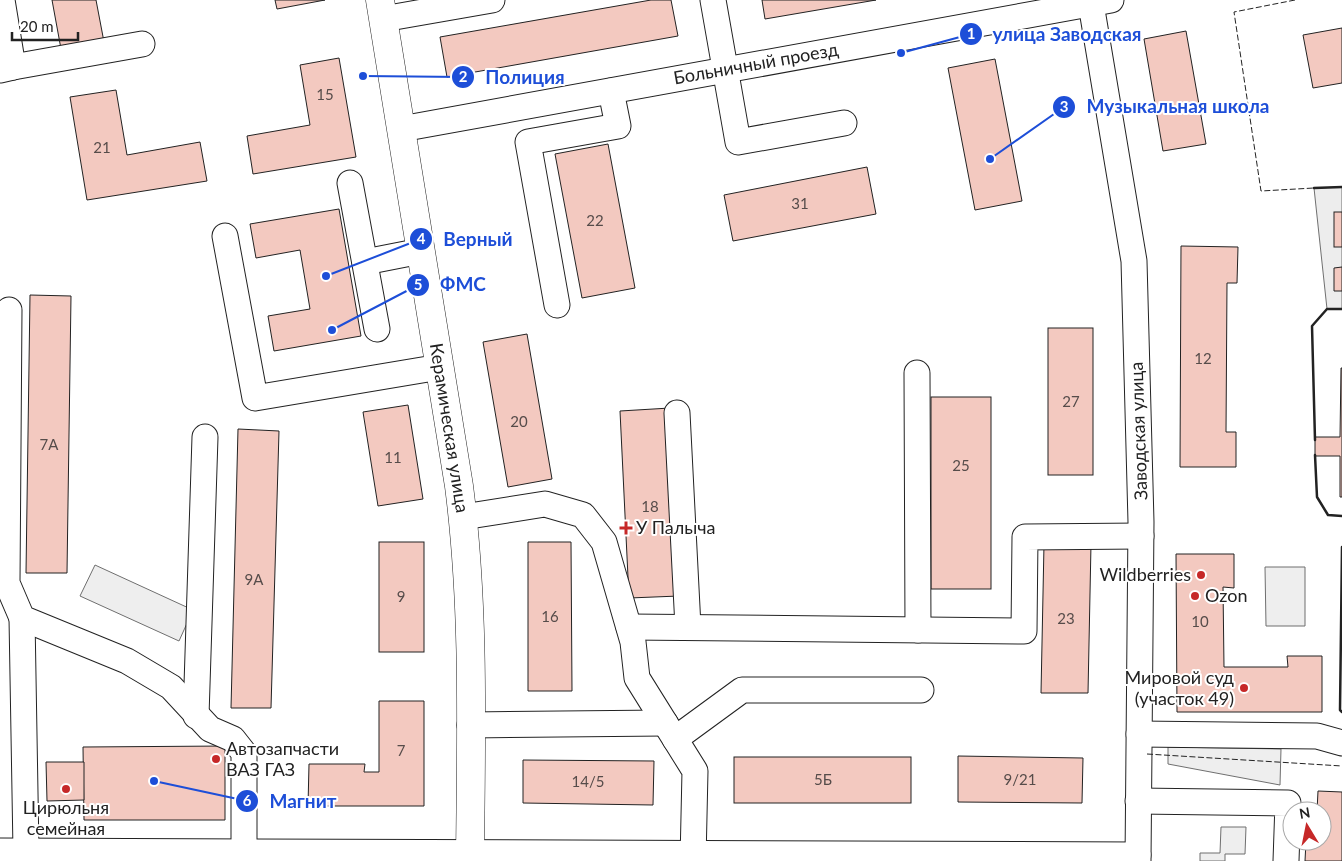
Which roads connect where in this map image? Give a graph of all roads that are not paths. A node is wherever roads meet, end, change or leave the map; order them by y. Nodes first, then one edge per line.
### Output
1 (2, 0) edge
2 (492, 0) edge
3 (713, 0) edge
4 (1101, 2) edge
5 (1034, 7) edge
6 (382, 9) edge
7 (142, 44) dead end
8 (7, 68) edge
9 (725, 70) junction
10 (611, 91) junction
11 (844, 122) dead end
12 (401, 129) junction
13 (350, 184) dead end
14 (225, 236) dead end
15 (421, 251) junction
16 (365, 262) junction
17 (557, 305) dead end
18 (10, 310) dead end
19 (376, 329) dead end
20 (440, 367) junction
21 (917, 373) dead end
22 (677, 412) dead end
23 (205, 438) dead end
24 (463, 517) junction
25 (1141, 536) junction
26 (22, 618) junction
27 (629, 626) junction
28 (688, 627) junction
29 (918, 630) junction
30 (922, 690) dead end
31 (196, 716) junction
32 (470, 725) junction
33 (670, 731) junction
34 (1139, 734) junction
35 (1342, 743) edge
36 (1138, 801) junction
37 (0, 851) edge
38 (26, 851) junction
39 (244, 852) junction
40 (470, 857) edge
41 (693, 857) edge
42 (937, 858) edge
43 (1138, 858) edge
44 (1286, 861) edge

1 - 8 street
2 - 6 street
3 - 9 street
4 - 5 street, Больничный проезд
4 - 25 street, Заводская улица
5 - 9 street, Больничный проезд
6 - 12 main road, Керамическая улица
7 - 8 street
9 - 10 street, Больничный проезд
9 - 11 street
10 - 12 street, Больничный проезд
10 - 17 street
12 - 15 main road, Керамическая улица
13 - 16 street
14 - 20 street
15 - 16 street
15 - 20 main road, Керамическая улица
16 - 19 street
18 - 26 street
20 - 24 main road, Керамическая улица
21 - 29 street
22 - 28 street
23 - 31 street
24 - 27 street
24 - 32 main road, Керамическая улица
25 - 29 street
25 - 34 street, Заводская улица
26 - 31 street
26 - 38 street
27 - 28 street
27 - 33 street
28 - 29 street
30 - 33 street
31 - 39 street
32 - 33 street
32 - 40 main road, Керамическая улица
33 - 41 street
34 - 35 street
34 - 36 street, Заводская улица
36 - 43 street, Заводская улица
36 - 44 street
37 - 38 street
38 - 39 street
39 - 40 street
40 - 41 street
41 - 42 street
42 - 43 street

